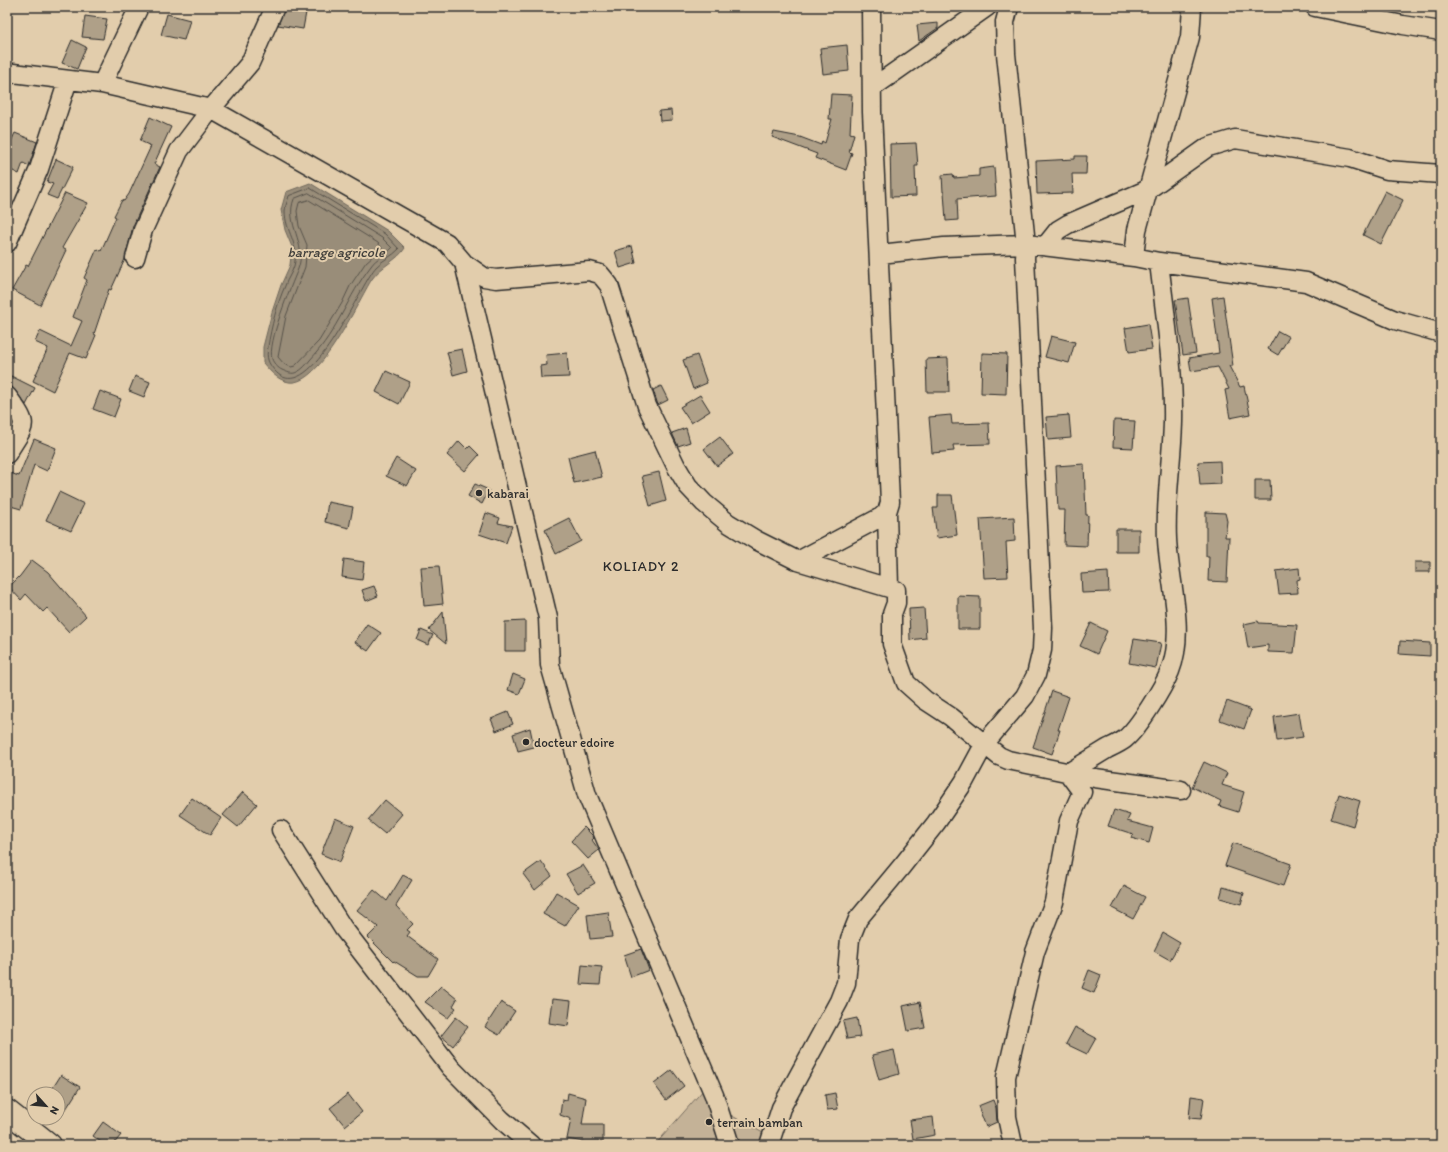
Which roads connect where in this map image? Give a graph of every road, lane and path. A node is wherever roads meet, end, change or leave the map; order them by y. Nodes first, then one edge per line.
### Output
1 (139, 7) edge
2 (275, 7) edge
3 (871, 7) edge
4 (987, 7) edge
5 (1008, 7) edge
6 (1192, 7) edge
7 (1315, 7) edge
8 (1441, 31) edge
9 (7, 76) edge
10 (68, 80) junction
11 (102, 84) junction
12 (872, 88) junction
13 (211, 109) junction
14 (1441, 174) edge
15 (1149, 189) junction
16 (7, 243) edge
17 (1026, 244) junction
18 (1046, 246) junction
19 (880, 254) junction
20 (1134, 256) junction
21 (134, 258) dead end
22 (1159, 262) junction
23 (464, 263) junction
24 (1440, 327) edge
25 (7, 396) edge
26 (12, 438) edge
27 (7, 454) edge
28 (887, 512) junction
29 (798, 561) junction
30 (889, 587) junction
31 (1125, 739) junction
32 (985, 743) junction
33 (1068, 773) junction
34 (1095, 778) junction
35 (1181, 790) dead end
36 (1082, 792) junction
37 (281, 830) dead end
38 (7, 1111) edge
39 (50, 1145) edge
40 (531, 1145) edge
41 (730, 1145) edge
42 (769, 1145) edge
43 (1013, 1145) edge

1 - 11 street
2 - 13 street
3 - 12 street
4 - 12 street
5 - 17 street
6 - 15 street
7 - 8 street
9 - 10 street
10 - 11 street
10 - 16 street
11 - 13 street
12 - 19 street
13 - 21 street
13 - 23 street
14 - 15 street
15 - 18 street
15 - 20 street
17 - 18 street
17 - 19 street
17 - 32 street
18 - 20 street
19 - 28 street
20 - 22 street
22 - 24 street
22 - 31 street
23 - 29 street
23 - 41 street
25 - 26 street
26 - 27 street
28 - 29 street
28 - 30 street
29 - 30 street
30 - 32 street
31 - 33 street
31 - 34 street
32 - 33 street
32 - 42 street
33 - 34 street
33 - 36 street
34 - 35 street
34 - 36 street
36 - 43 street
37 - 40 street
38 - 39 main road

